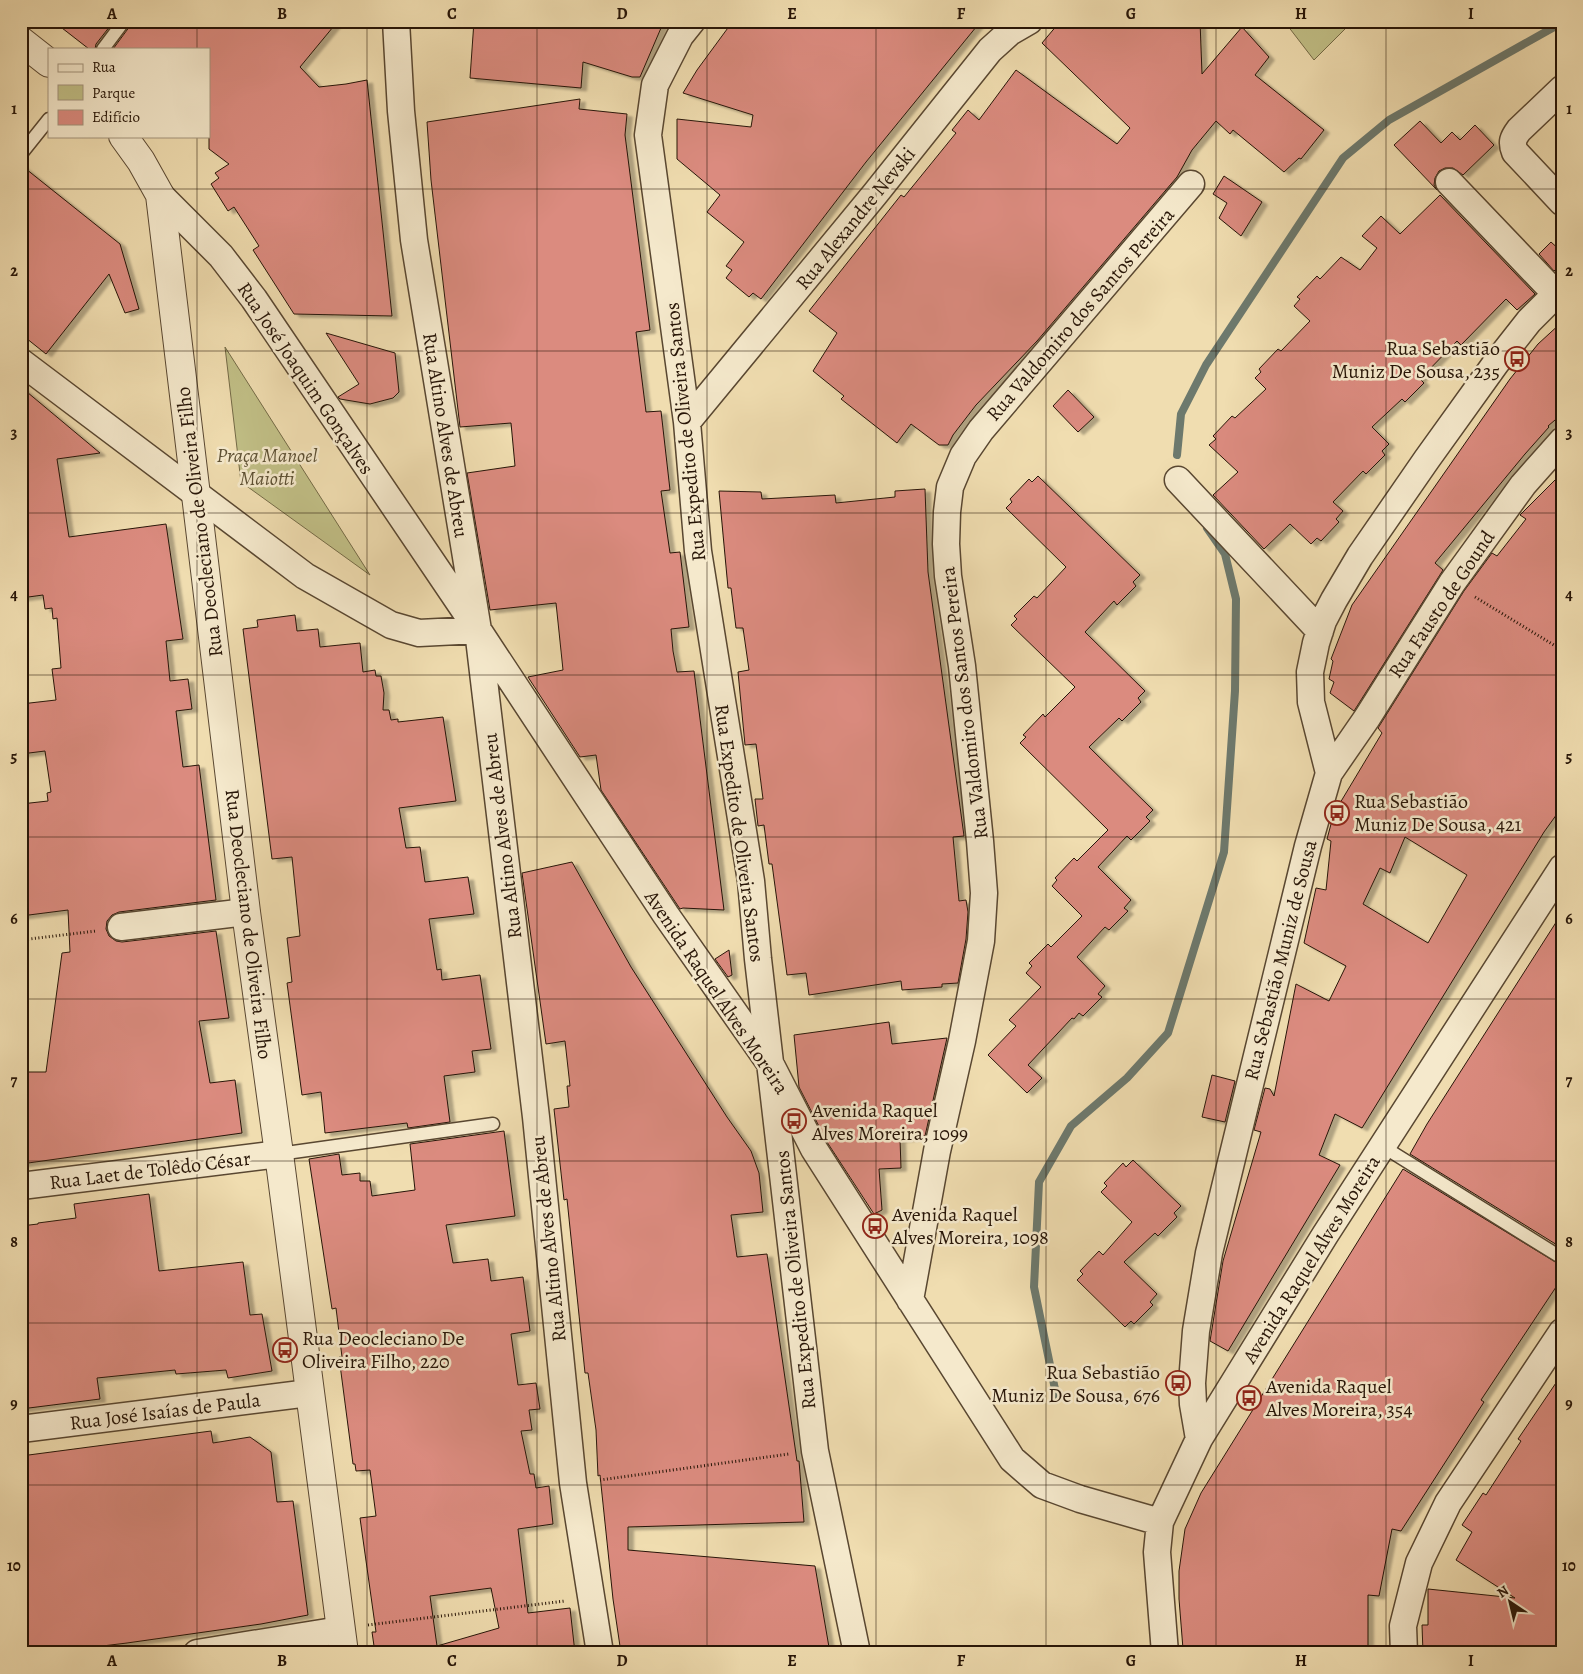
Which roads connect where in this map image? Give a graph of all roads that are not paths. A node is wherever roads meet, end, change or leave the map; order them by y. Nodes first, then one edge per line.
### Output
1 (124, 21) edge
2 (396, 21) edge
3 (692, 21) edge
4 (1029, 21) edge
5 (21, 41) edge
6 (104, 48) edge
7 (48, 62) edge
8 (1562, 89) edge
9 (48, 120) edge
10 (124, 138) edge
11 (21, 154) edge
12 (1449, 182) dead end
13 (1191, 184) dead end
14 (160, 195) junction
15 (1562, 202) edge
16 (1559, 291) edge
17 (21, 362) edge
18 (687, 422) junction
19 (1562, 441) edge
20 (1178, 480) dead end
21 (195, 492) junction
22 (478, 630) junction
23 (1320, 631) junction
24 (1329, 773) junction
25 (1562, 868) edge
26 (246, 912) junction
27 (122, 927) road end
28 (771, 1065) junction
29 (493, 1124) dead end
30 (1382, 1146) junction
31 (279, 1154) junction
32 (21, 1186) edge
33 (1562, 1258) edge
34 (910, 1300) junction
35 (1562, 1332) edge
36 (309, 1393) junction
37 (21, 1429) edge
38 (1199, 1439) junction
39 (1160, 1522) junction
40 (342, 1641) edge
41 (197, 1653) edge
42 (600, 1653) edge
43 (857, 1653) edge
44 (1165, 1653) edge
45 (1404, 1653) edge

1 - 6 lane
2 - 22 street, Rua Altino Alves de Abreu
3 - 18 street, Rua Expedito de Oliveira Santos
4 - 18 street, Rua Alexandre Nevski
5 - 7 street
8 - 15 street
9 - 11 lane
10 - 14 street, Rua José Joaquim Gonçalves
12 - 16 street
13 - 34 street, Rua Valdomiro dos Santos Pereira
14 - 21 street, Rua Deocleciano de Oliveira Filho
14 - 22 street, Rua José Joaquim Gonçalves
16 - 23 street
17 - 21 street
18 - 28 street, Rua Expedito de Oliveira Santos
19 - 24 street, Rua Fausto de Gound
20 - 23 street
21 - 22 street
21 - 26 street, Rua Deocleciano de Oliveira Filho
22 - 28 street, Avenida Raquel Alves Moreira
22 - 42 street, Rua Altino Alves de Abreu
23 - 24 street
24 - 38 street, Rua Sebastião Muniz de Sousa
25 - 30 street, Avenida Raquel Alves Moreira
26 - 27 street
26 - 31 street, Rua Deocleciano de Oliveira Filho
28 - 34 street, Avenida Raquel Alves Moreira
28 - 43 street, Rua Expedito de Oliveira Santos
29 - 31 lane
30 - 33 lane
30 - 38 street, Avenida Raquel Alves Moreira
31 - 32 street, Rua Laet de Tolêdo César
31 - 36 street, Rua Deocleciano de Oliveira Filho
34 - 39 street, Avenida Raquel Alves Moreira
35 - 45 street
36 - 37 street, Rua José Isaías de Paula
36 - 40 street, Rua Deocleciano de Oliveira Filho
38 - 39 street, Avenida Raquel Alves Moreira
39 - 44 street
40 - 41 street

